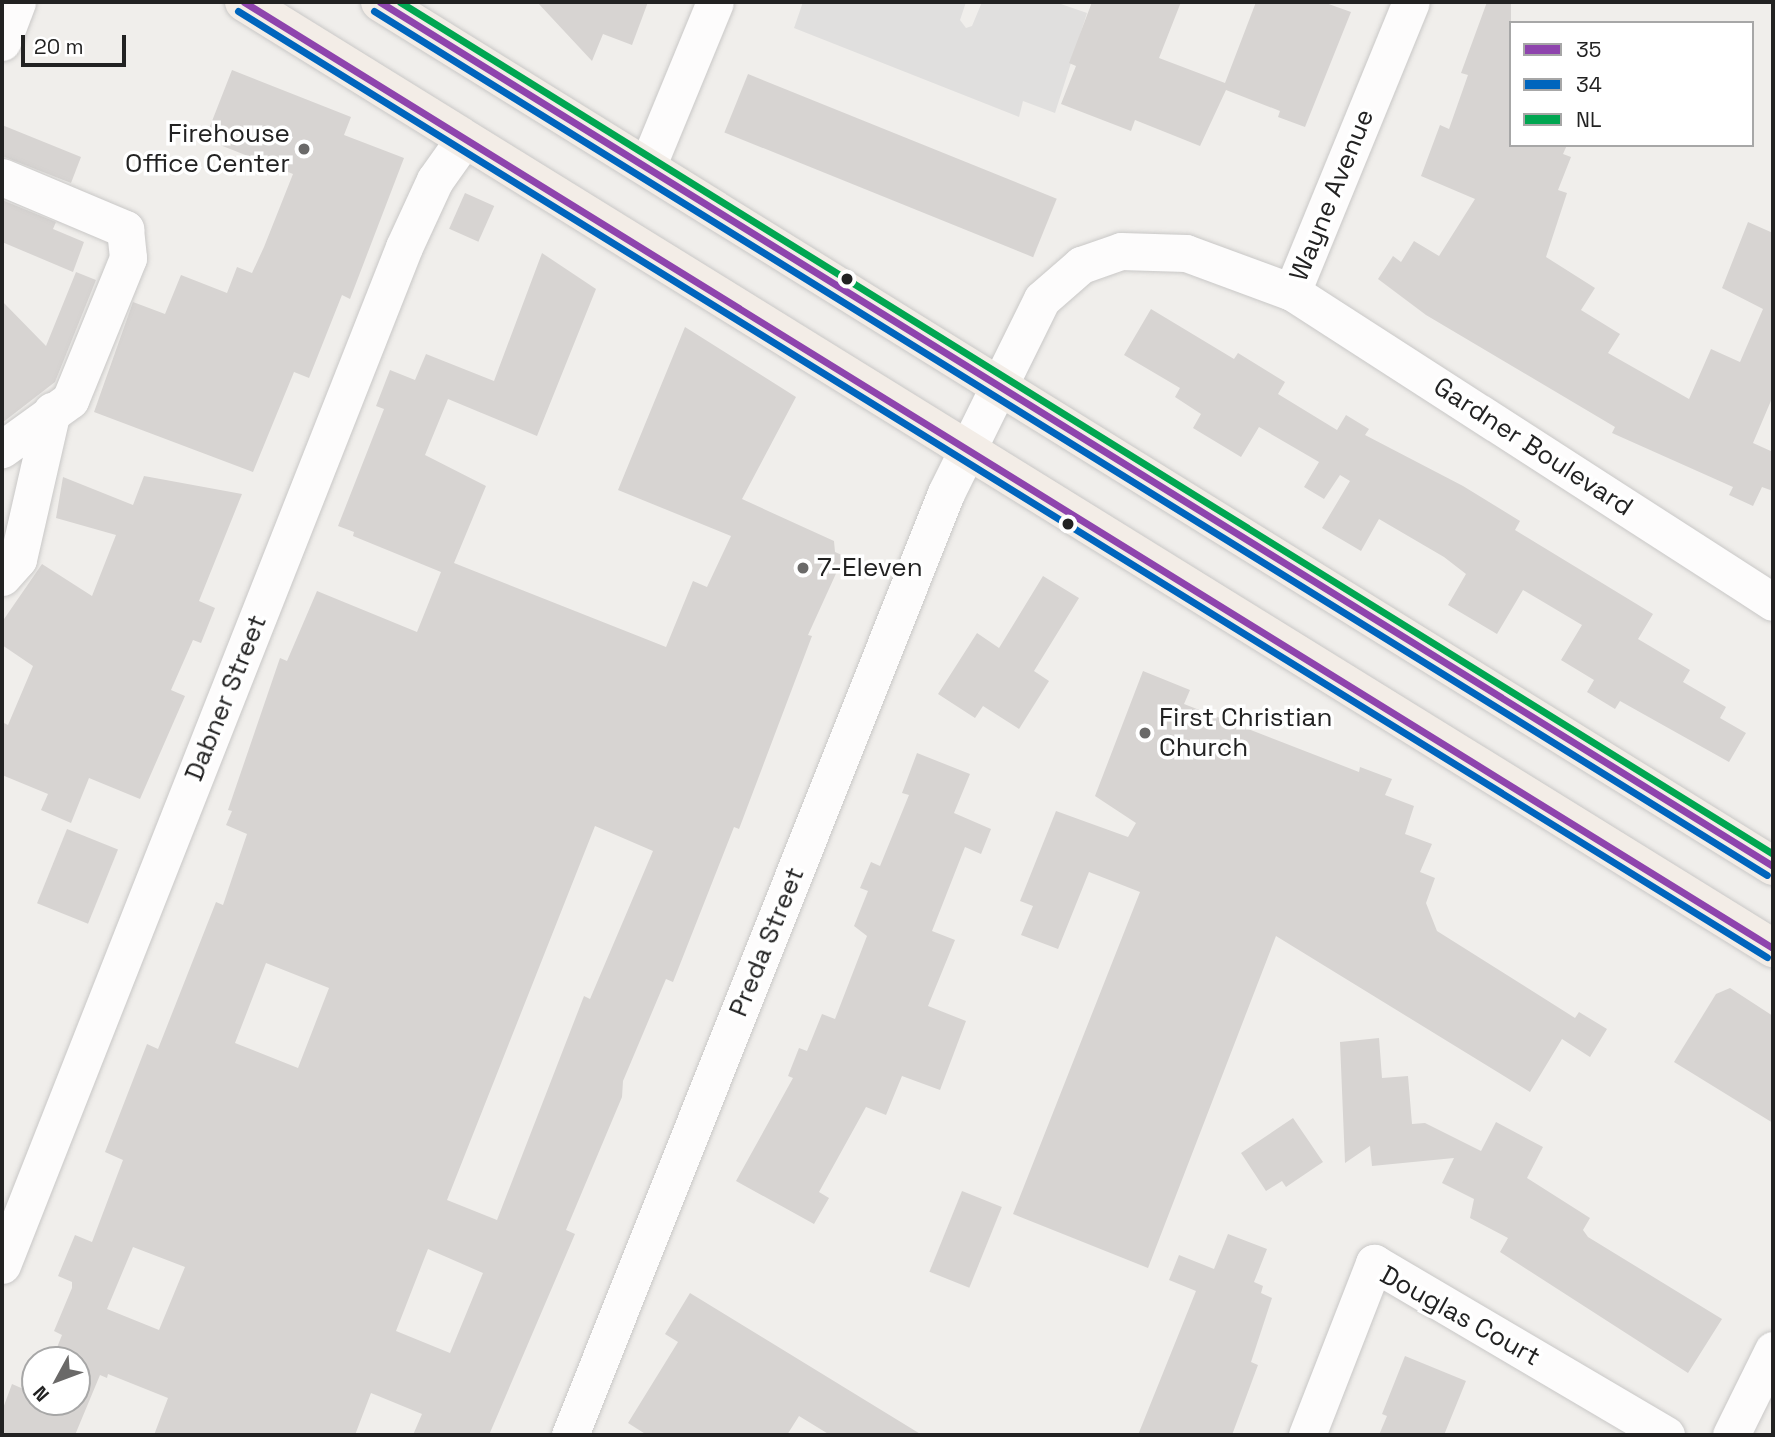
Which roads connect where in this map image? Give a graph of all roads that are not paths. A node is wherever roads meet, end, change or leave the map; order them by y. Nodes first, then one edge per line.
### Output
1 (17, 2) edge
2 (244, 2) edge
3 (380, 2) edge
4 (715, 2) edge
5 (1411, 2) edge
6 (2, 42) edge
7 (464, 139) junction
8 (647, 167) junction
9 (2, 177) edge
10 (1292, 292) junction
11 (998, 386) junction
12 (52, 411) junction
13 (2, 449) edge
14 (967, 450) junction
15 (2, 577) edge
16 (1773, 602) edge
17 (1773, 866) edge
18 (1773, 948) edge
19 (2, 1265) edge
20 (1773, 1350) edge
21 (570, 1435) edge
22 (1307, 1435) edge
23 (1666, 1435) edge
24 (1731, 1435) edge

1 - 6 street
2 - 7 main road
3 - 8 main road
4 - 8 street
5 - 10 street, Wayne Avenue
7 - 14 main road
7 - 19 street, Dabner Street
8 - 11 main road
9 - 12 street
10 - 11 street, Wayne Avenue
10 - 16 street, Gardner Boulevard
11 - 14 street, Wayne Avenue
11 - 17 main road
12 - 13 street
12 - 15 street
14 - 18 main road
14 - 21 street, Preda Street
20 - 24 street
22 - 23 street, Douglas Court

